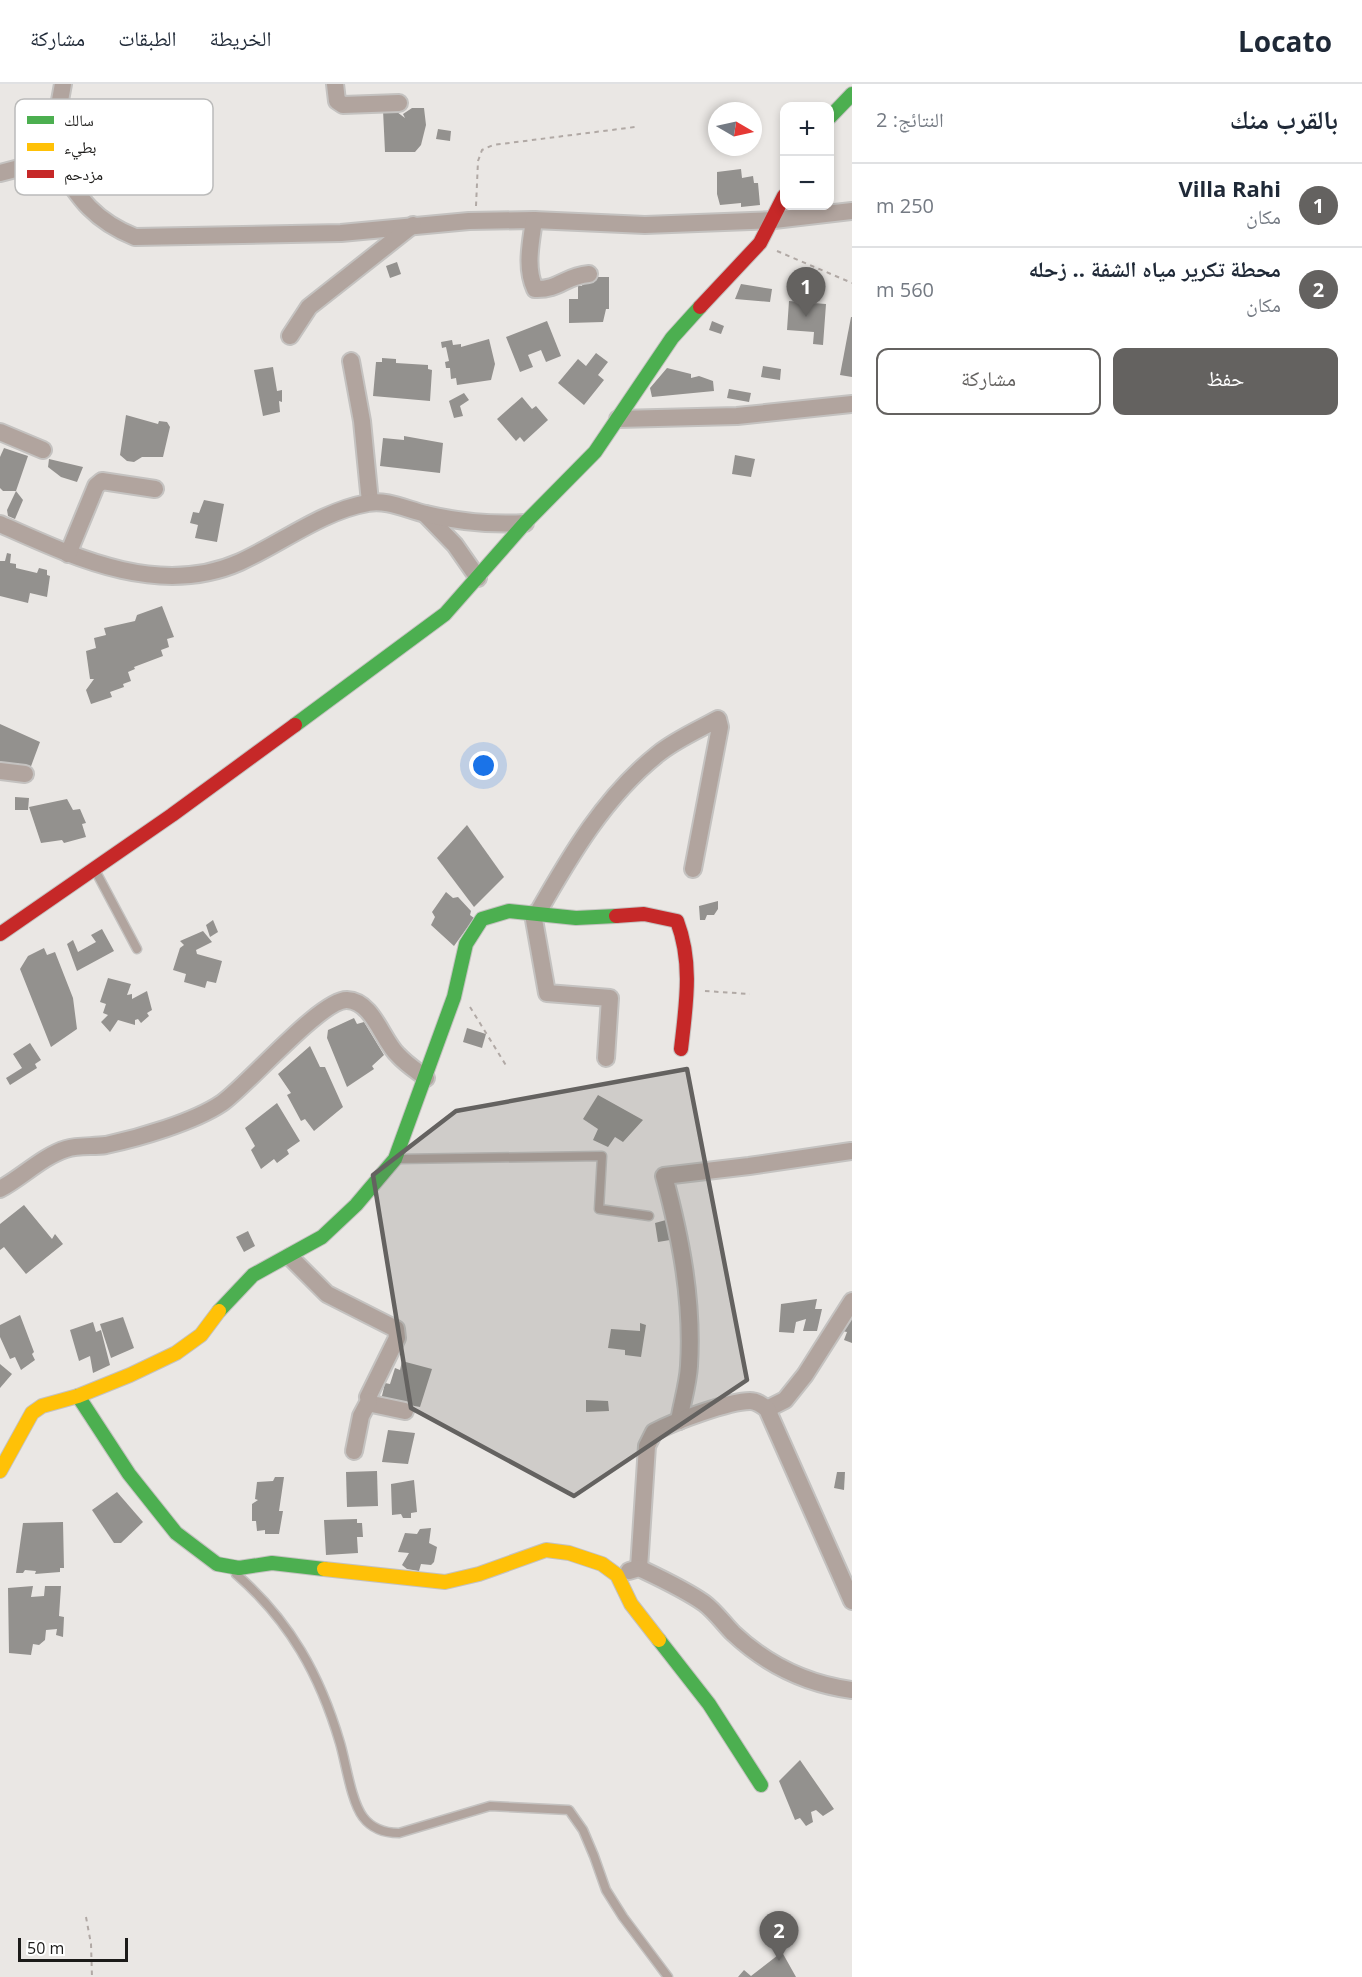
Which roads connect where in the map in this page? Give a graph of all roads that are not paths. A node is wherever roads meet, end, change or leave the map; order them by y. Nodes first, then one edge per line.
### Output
1 (63, 84) edge
2 (336, 84) edge
3 (852, 94) edge
4 (60, 99) edge
5 (399, 103) dead end
6 (834, 113) edge
7 (15, 169) edge
8 (0, 172) edge
9 (76, 195) edge
10 (780, 206) edge
11 (852, 211) edge
12 (534, 220) junction
13 (774, 220) junction
14 (413, 225) junction
15 (589, 274) dead end
16 (290, 336) dead end
17 (351, 360) dead end
18 (852, 404) edge
19 (618, 419) junction
20 (0, 432) edge
21 (43, 450) dead end
22 (155, 489) dead end
23 (370, 502) junction
24 (425, 514) junction
25 (525, 523) junction
26 (0, 524) edge
27 (68, 554) junction
28 (478, 578) junction
29 (0, 771) edge
30 (26, 774) dead end
31 (95, 868) junction
32 (693, 869) dead end
33 (535, 914) junction
34 (0, 934) edge
35 (137, 949) dead end
36 (681, 1049) dead end
37 (606, 1058) dead end
38 (426, 1078) junction
39 (851, 1150) edge
40 (395, 1159) junction
41 (0, 1190) edge
42 (649, 1216) dead end
43 (290, 1257) junction
44 (852, 1301) edge
45 (78, 1396) junction
46 (369, 1401) junction
47 (767, 1409) junction
48 (405, 1411) dead end
49 (679, 1420) junction
50 (354, 1450) dead end
51 (0, 1472) edge
52 (229, 1568) junction
53 (639, 1568) junction
54 (617, 1575) junction
55 (852, 1601) edge
56 (852, 1690) edge
57 (761, 1785) dead end
58 (668, 1977) edge

1 - 4 street
2 - 5 street
3 - 6 street
7 - 8 street
9 - 14 street
10 - 13 street
11 - 13 street
12 - 13 street
12 - 14 street
12 - 15 street
13 - 19 street
14 - 16 street
17 - 23 street
18 - 19 street
19 - 25 street
20 - 21 street
22 - 27 street
23 - 24 street
23 - 27 street
24 - 25 street
24 - 28 street
25 - 28 street
26 - 27 street
28 - 31 street
29 - 30 street
31 - 34 street
31 - 35 lane
32 - 33 street
33 - 36 street
33 - 37 street
33 - 38 street
38 - 40 street
38 - 41 street
39 - 49 street
40 - 42 lane
40 - 43 street
43 - 45 street
43 - 46 street
44 - 47 street
45 - 51 street
45 - 52 street
46 - 48 street
46 - 50 street
47 - 49 street
47 - 55 street
49 - 53 street
52 - 54 street
52 - 58 lane
53 - 54 street
53 - 56 street
54 - 57 street

